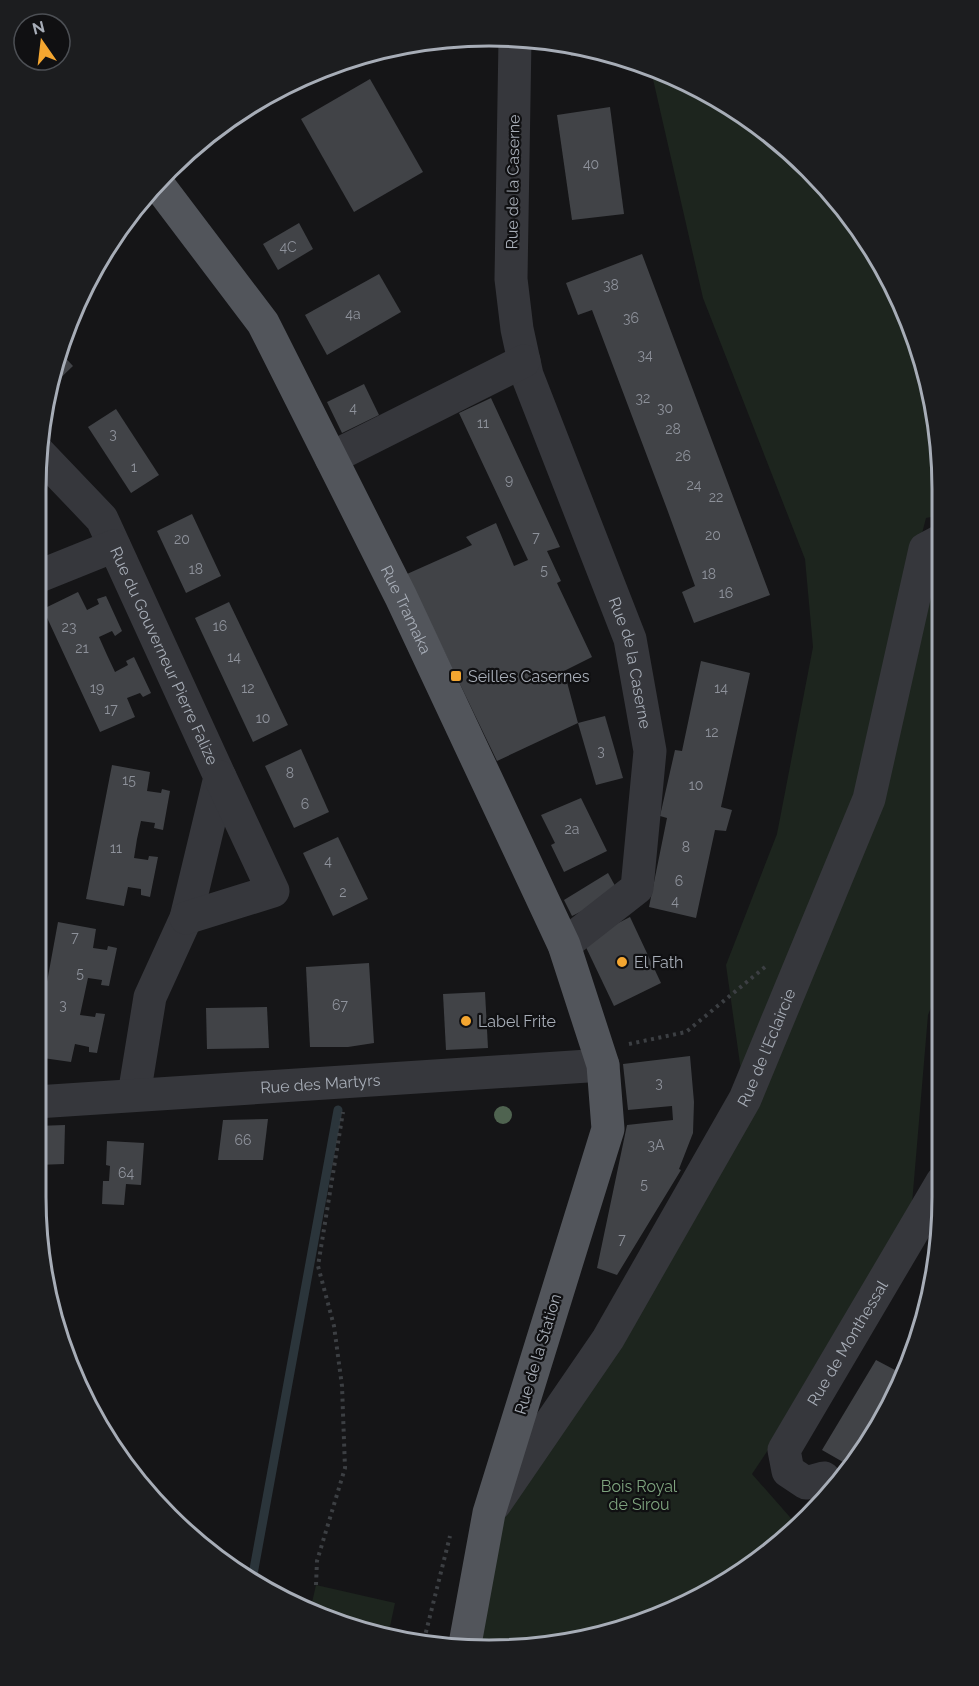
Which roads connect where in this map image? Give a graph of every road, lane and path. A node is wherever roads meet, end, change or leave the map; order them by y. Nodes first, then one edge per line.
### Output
1 (515, 47) edge
2 (162, 190) edge
3 (524, 361) junction
4 (331, 458) junction
5 (47, 461) edge
6 (932, 545) edge
7 (114, 546) junction
8 (46, 573) edge
9 (220, 777) junction
10 (186, 918) junction
11 (564, 945) junction
12 (773, 960) dead end
13 (601, 1058) junction
14 (348, 1081) junction
15 (134, 1095) junction
16 (46, 1101) edge
17 (932, 1199) edge
18 (824, 1478) dead end
19 (489, 1513) junction
20 (316, 1585) dead end
21 (466, 1639) edge

1 - 3 street, Rue de la Caserne
2 - 4 main road, Rue Tramaka
3 - 4 street
3 - 11 street, Rue de la Caserne
4 - 11 main road, Rue Tramaka
5 - 7 street
6 - 19 street, Rue de l'Eclaircie
7 - 8 street, Rue du Gouverneur Pierre Falize
7 - 9 street, Rue du Gouverneur Pierre Falize
9 - 10 street, Rue du Gouverneur Pierre Falize
9 - 10 street, Rue du Gouverneur Pierre Falize
10 - 15 street, Rue du Gouverneur Pierre Falize
11 - 13 main road, Rue Tramaka
12 - 13 path
13 - 14 street, Rue des Martyrs
13 - 19 main road, Rue de la Station
14 - 15 street, Rue des Martyrs
14 - 20 path
15 - 16 street, Rue des Martyrs
17 - 18 street, Rue de Monthessal
19 - 21 main road, Rue de la Station

